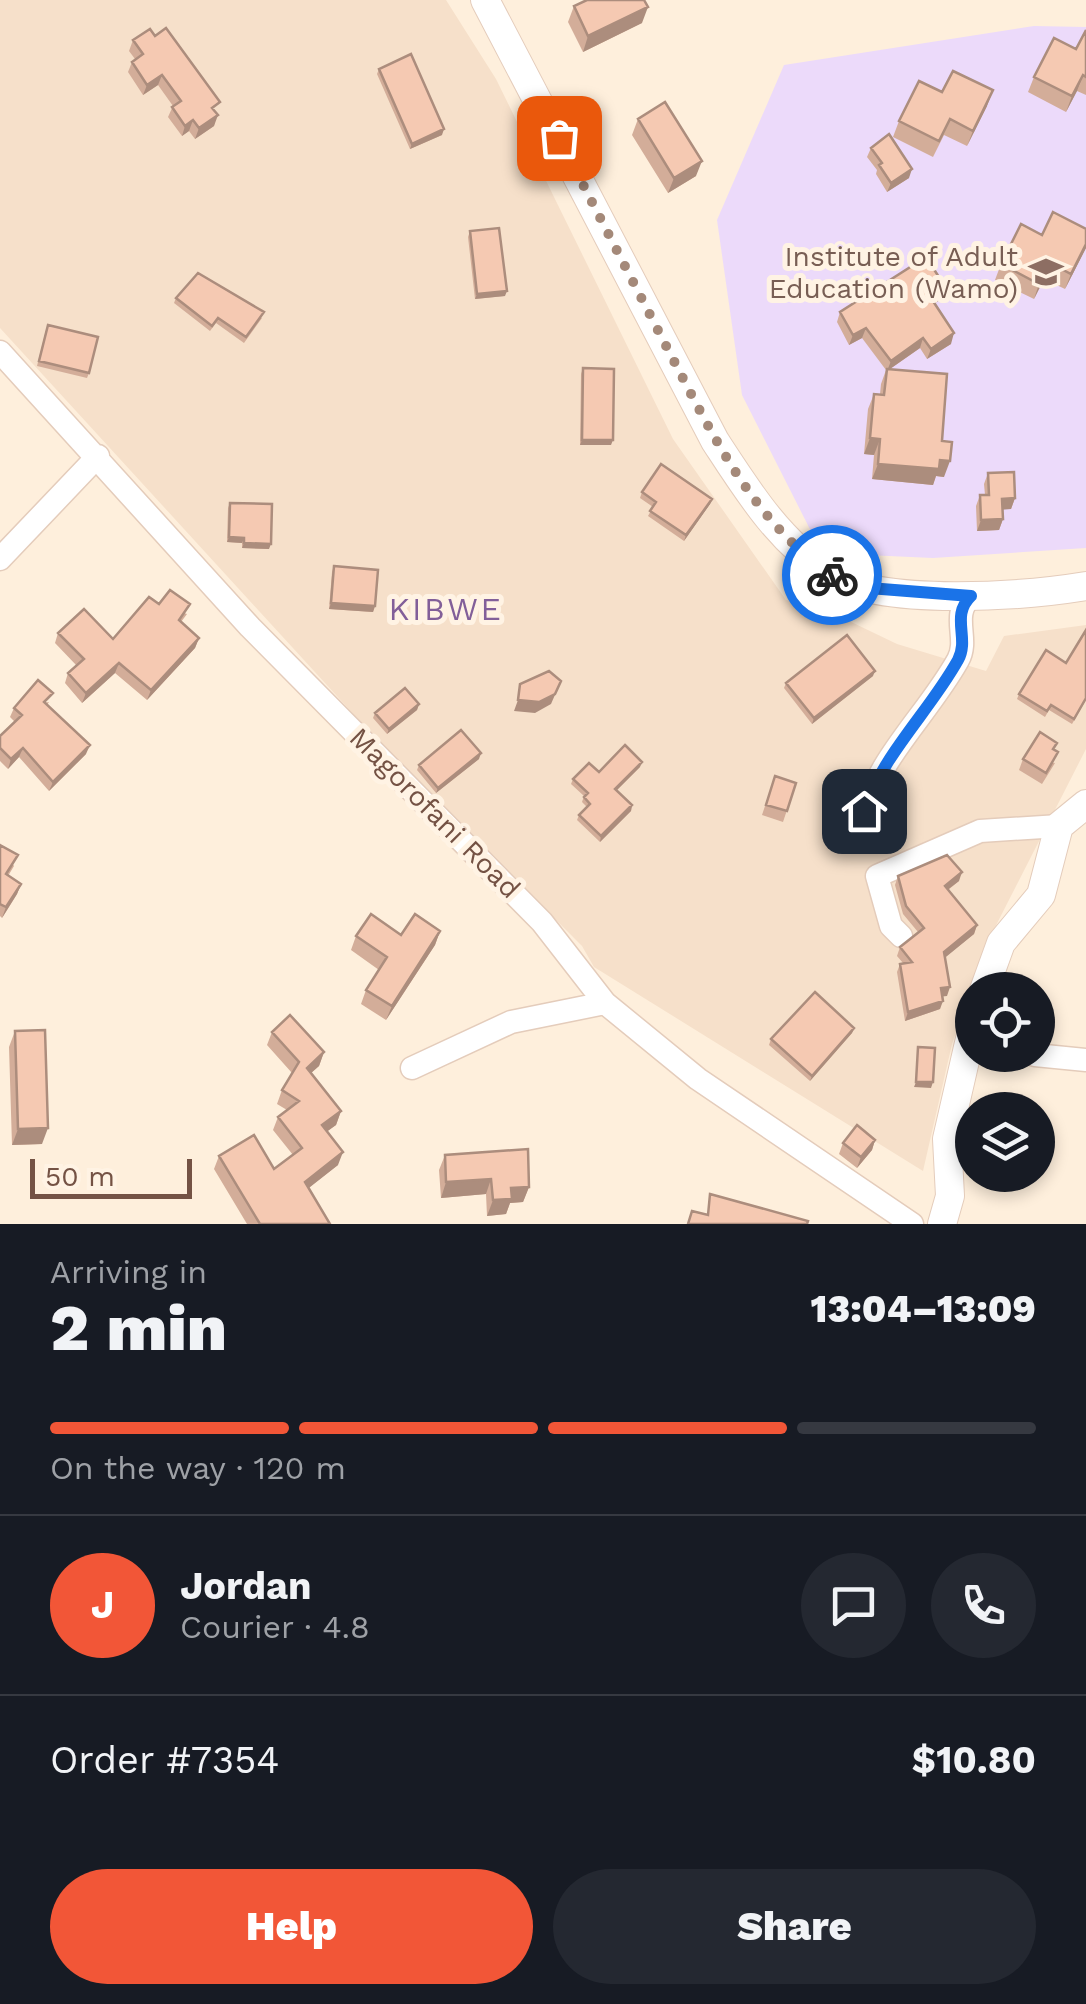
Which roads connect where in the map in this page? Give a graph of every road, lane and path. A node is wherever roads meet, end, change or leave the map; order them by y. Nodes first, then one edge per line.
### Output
1 (485, 0) edge
2 (0, 352) edge
3 (98, 456) junction
4 (0, 560) edge
5 (1086, 586) edge
6 (971, 596) junction
7 (1086, 804) edge
8 (864, 811) dead end
9 (1059, 826) junction
10 (901, 936) dead end
11 (991, 972) edge
12 (604, 1004) junction
13 (1055, 1057) edge
14 (1086, 1060) edge
15 (412, 1068) dead end
16 (964, 1072) edge
17 (912, 1224) edge
18 (942, 1224) edge

1 - 6 street
2 - 3 street, Magorofani Road
3 - 4 street
3 - 12 street, Magorofani Road
5 - 6 street
6 - 8 street
7 - 9 street
9 - 10 street
9 - 11 street
12 - 15 street
12 - 17 street, Magorofani Road
13 - 14 street
16 - 18 street

